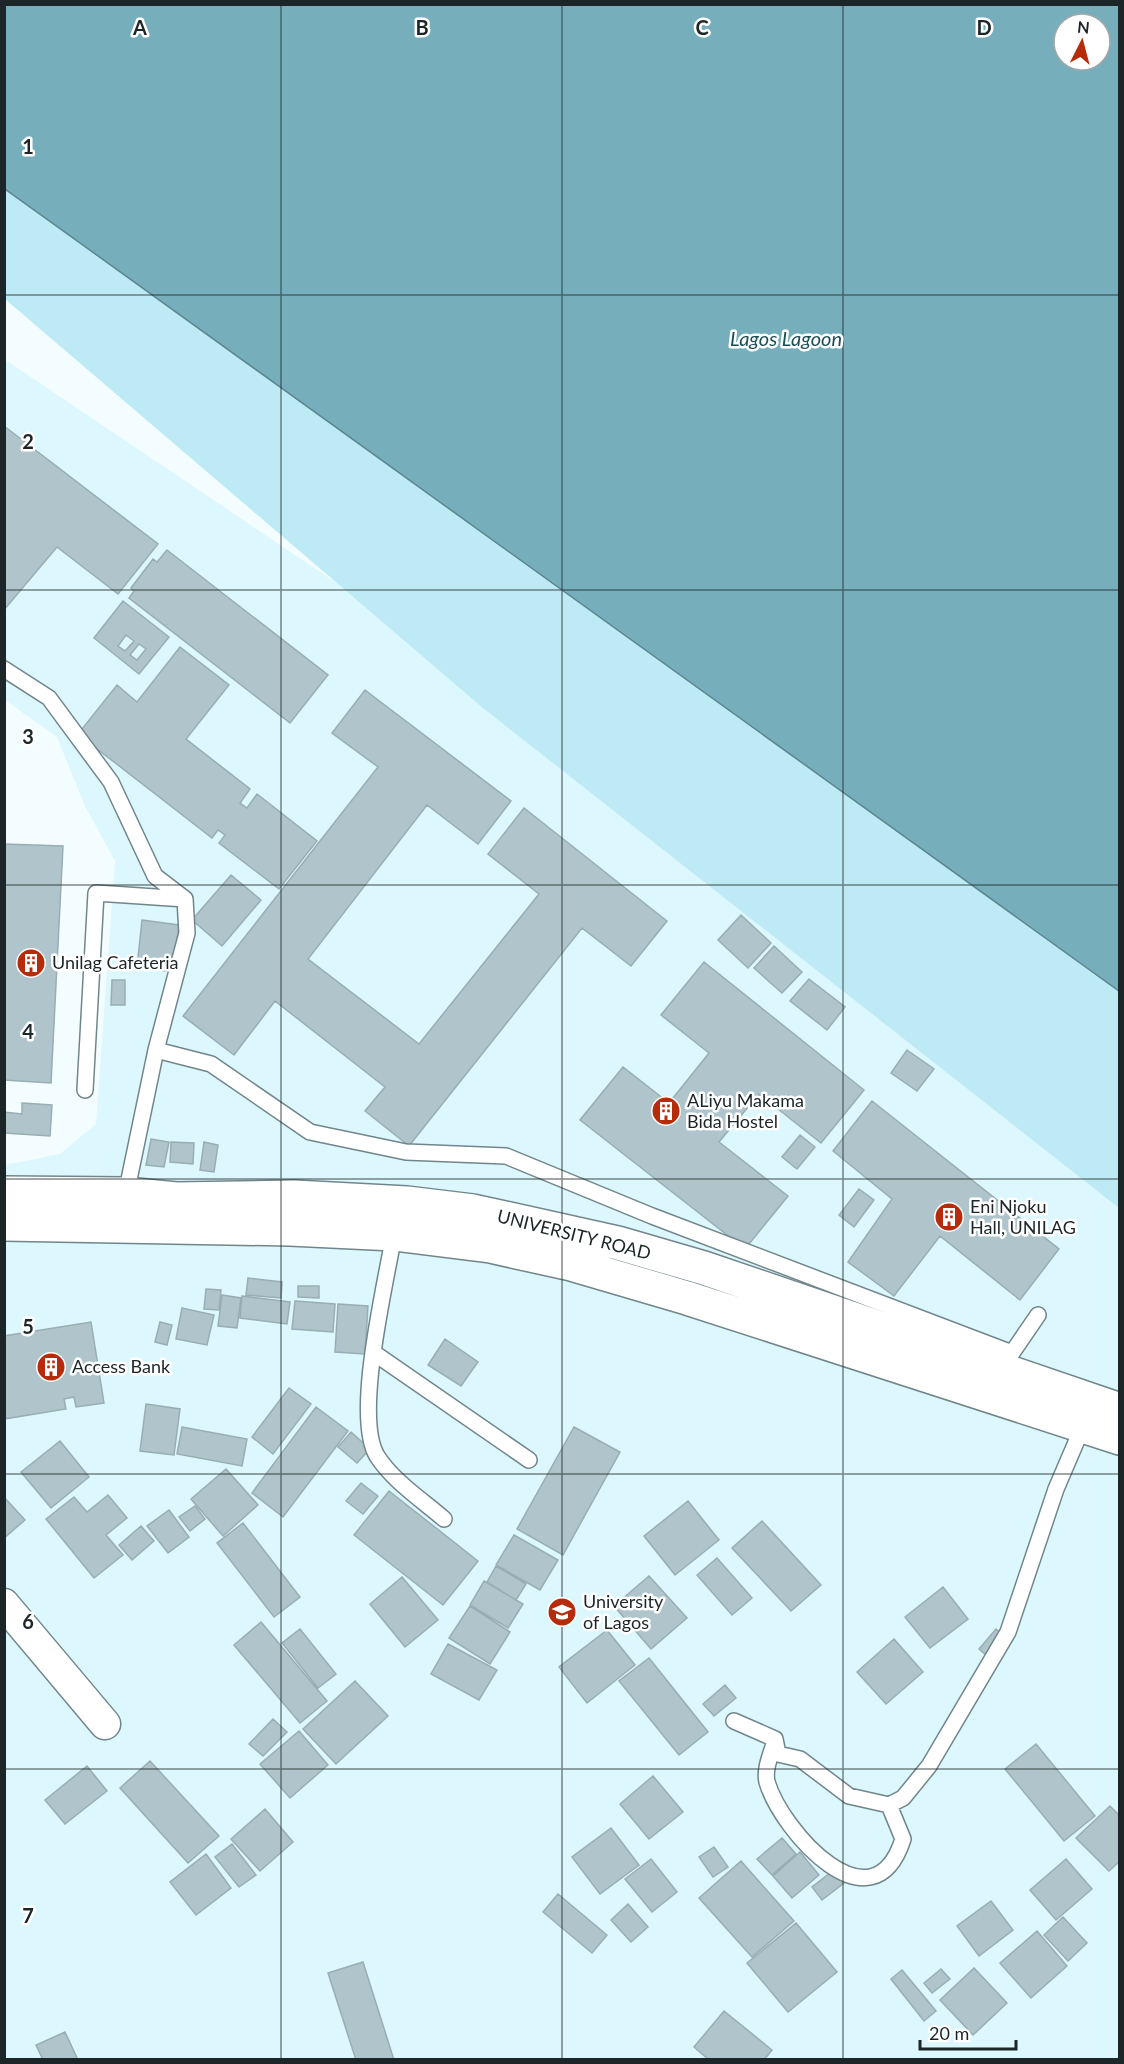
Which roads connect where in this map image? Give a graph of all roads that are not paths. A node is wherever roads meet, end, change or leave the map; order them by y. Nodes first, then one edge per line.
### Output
1 (4, 669) edge
2 (185, 899) junction
3 (156, 1050) junction
4 (85, 1090) dead end
5 (4, 1193) edge
6 (126, 1194) junction
7 (4, 1224) edge
8 (394, 1234) junction
9 (1038, 1315) dead end
10 (374, 1353) junction
11 (1119, 1410) edge
12 (1083, 1426) junction
13 (1119, 1438) edge
14 (529, 1460) dead end
15 (444, 1520) dead end
16 (4, 1604) edge
17 (734, 1721) dead end
18 (105, 1724) dead end
19 (775, 1739) junction
20 (889, 1805) junction

1 - 2 lane
2 - 3 lane
2 - 4 lane
3 - 6 lane
3 - 9 lane
5 - 6 main road, UNIVERSITY ROAD
6 - 11 main road, UNIVERSITY ROAD
7 - 8 main road, UNIVERSITY ROAD
8 - 10 lane
8 - 12 main road, UNIVERSITY ROAD
10 - 14 lane
10 - 15 lane
12 - 13 main road, UNIVERSITY ROAD
12 - 20 lane
16 - 18 street
17 - 19 lane
19 - 20 lane
19 - 20 lane

